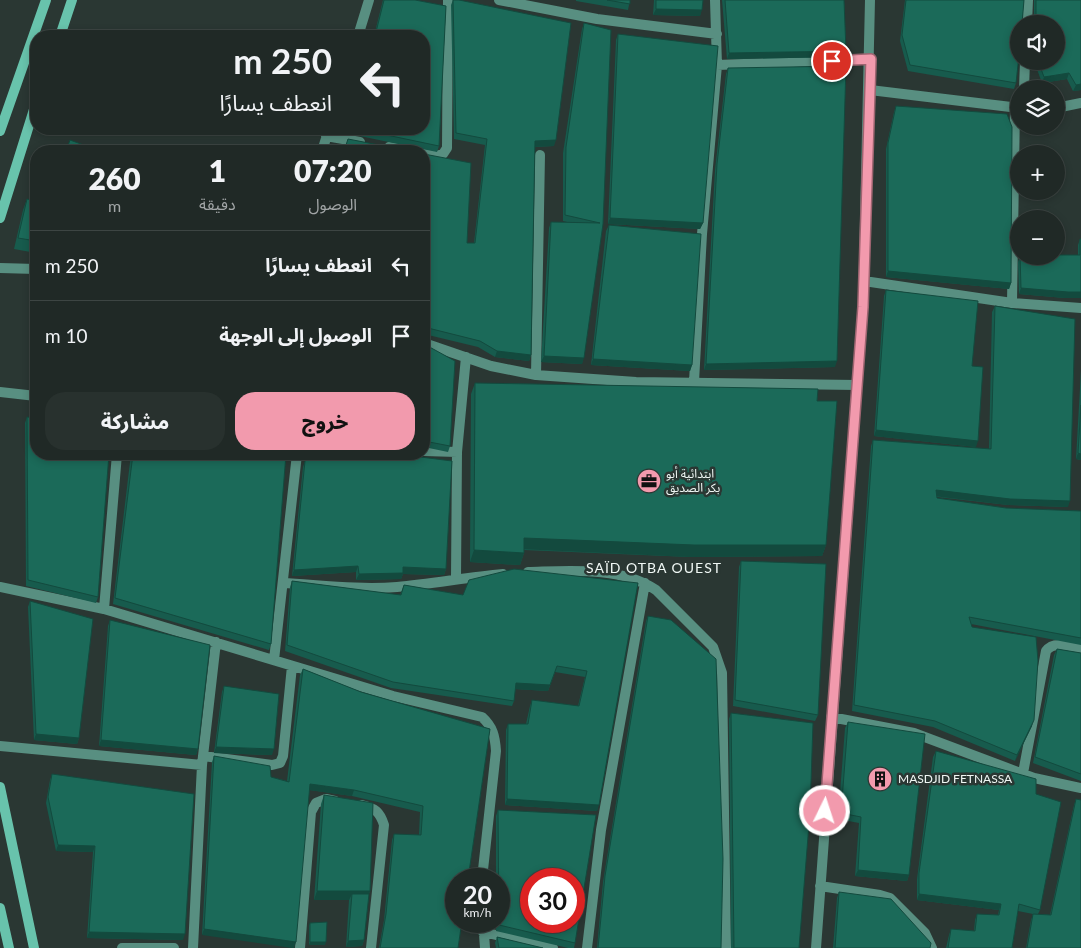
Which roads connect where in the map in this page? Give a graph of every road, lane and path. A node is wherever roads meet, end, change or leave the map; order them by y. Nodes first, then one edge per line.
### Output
1 (46, 0) edge
2 (72, 0) edge
3 (369, 0) edge
4 (448, 0) edge
5 (499, 0) edge
6 (715, 0) edge
7 (870, 0) edge
8 (1028, 0) edge
9 (1027, 15) edge
10 (35, 30) edge
11 (62, 30) edge
12 (360, 30) edge
13 (716, 34) junction
14 (30, 45) edge
15 (871, 59) junction
16 (717, 65) junction
17 (870, 90) junction
18 (1081, 103) edge
19 (1065, 106) edge
20 (1010, 107) edge
21 (30, 122) edge
22 (0, 130) edge
23 (336, 135) edge
24 (1016, 135) edge
25 (378, 145) edge
26 (430, 155) edge
27 (540, 155) dead end
28 (0, 218) edge
29 (0, 268) edge
30 (30, 269) edge
31 (864, 280) junction
32 (1012, 303) junction
33 (1081, 308) edge
34 (430, 345) edge
35 (466, 357) junction
36 (536, 375) junction
37 (694, 382) junction
38 (857, 385) junction
39 (0, 392) edge
40 (30, 395) edge
41 (430, 451) edge
42 (457, 452) junction
43 (116, 460) edge
44 (296, 460) edge
45 (456, 578) junction
46 (283, 583) junction
47 (645, 583) junction
48 (0, 587) edge
49 (104, 609) junction
50 (216, 642) junction
51 (1081, 649) edge
52 (274, 660) junction
53 (292, 666) junction
54 (831, 717) junction
55 (0, 746) edge
56 (202, 761) junction
57 (1023, 773) junction
58 (0, 787) edge
59 (1081, 788) edge
60 (483, 868) edge
61 (820, 886) junction
62 (0, 908) edge
63 (484, 933) edge
64 (506, 933) edge
65 (9, 948) edge
66 (34, 948) edge
67 (122, 948) edge
68 (174, 948) edge
69 (193, 948) edge
70 (300, 948) edge
71 (371, 948) edge
72 (485, 948) edge
73 (554, 948) edge
74 (586, 948) edge
75 (726, 948) edge
76 (816, 948) edge
77 (932, 948) edge

1 - 10 main road
2 - 11 main road
3 - 12 street
4 - 26 street
5 - 13 street
6 - 13 street
7 - 15 street
8 - 9 street
13 - 16 street
14 - 22 main road
15 - 16 street
15 - 17 street
16 - 37 street
17 - 20 street
17 - 31 street
18 - 19 street
21 - 28 main road
23 - 25 street
24 - 32 street
27 - 36 street
29 - 30 street
31 - 32 street
31 - 38 street
32 - 33 street
34 - 35 street
35 - 36 street
35 - 42 street
36 - 37 street
37 - 38 street
38 - 54 street
39 - 40 street
41 - 42 street
42 - 45 street
43 - 49 street
44 - 46 street
45 - 46 street
45 - 47 street
46 - 52 street
47 - 74 street
47 - 75 street
48 - 49 street
49 - 50 street
50 - 52 street
50 - 56 street
51 - 57 street
52 - 53 street
53 - 56 street
53 - 60 street
54 - 57 street
54 - 61 street
55 - 56 street
56 - 69 street
57 - 59 street
58 - 66 main road
61 - 76 street
61 - 77 street
62 - 65 main road
63 - 72 street
64 - 73 street
67 - 68 street
70 - 71 street

